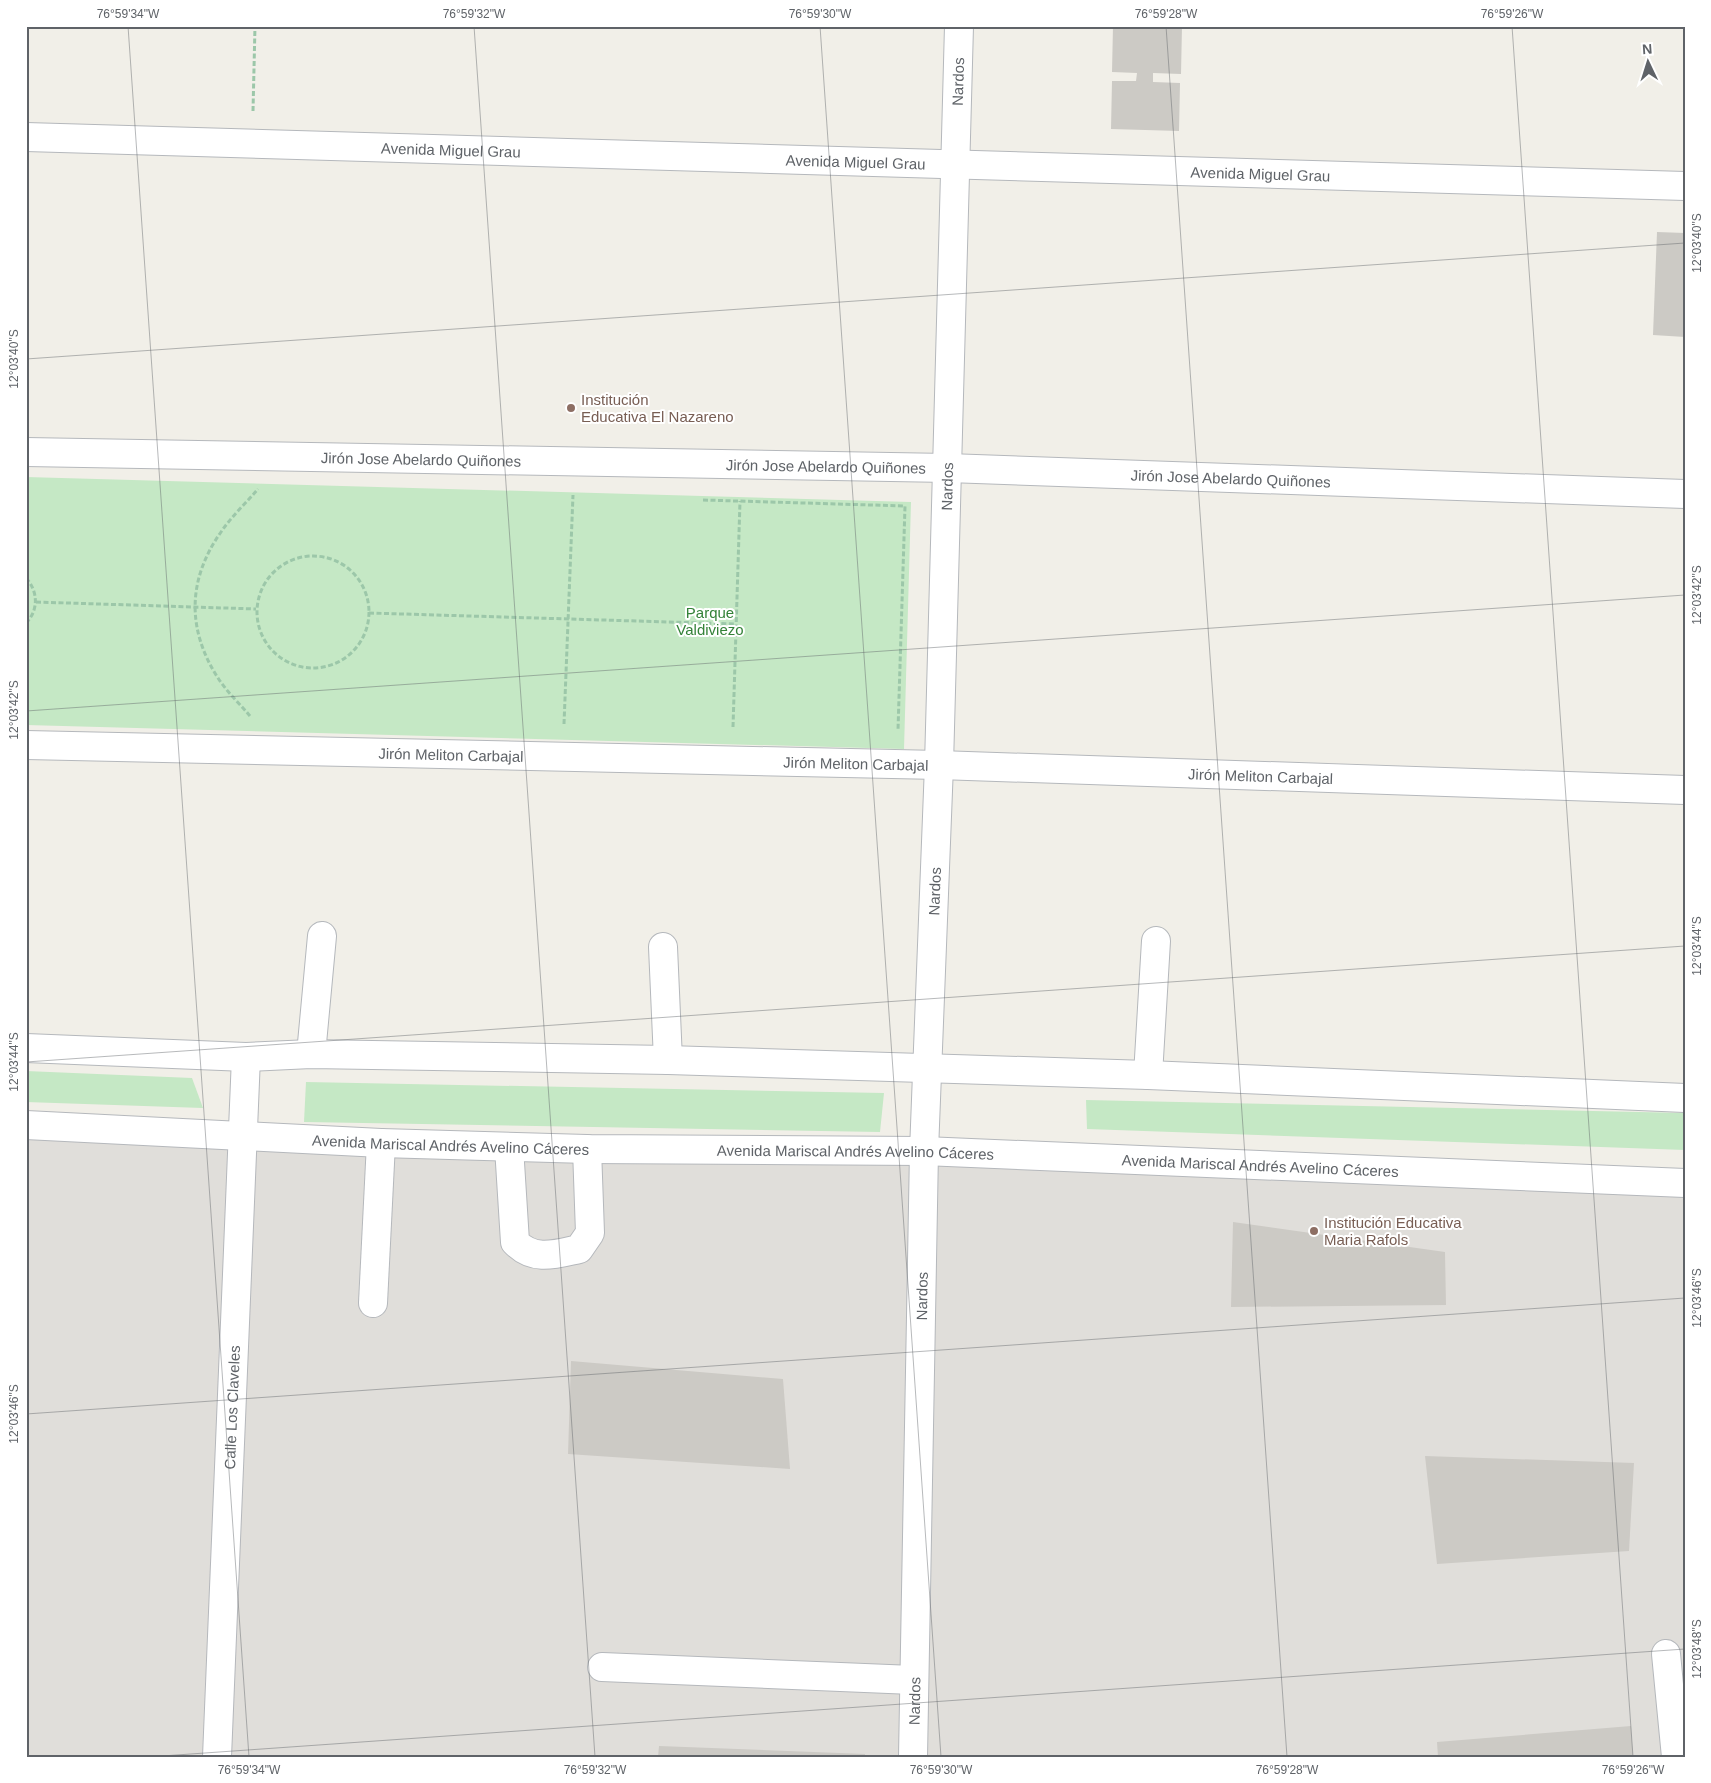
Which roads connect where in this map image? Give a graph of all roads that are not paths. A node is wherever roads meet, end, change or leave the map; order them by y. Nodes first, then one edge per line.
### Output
1 (959, 26) edge
2 (26, 137) edge
3 (956, 164) junction
4 (1685, 186) edge
5 (26, 452) edge
6 (948, 468) junction
7 (1685, 494) edge
8 (26, 745) edge
9 (939, 765) junction
10 (1685, 790) edge
11 (322, 936) dead end
12 (1156, 941) dead end
13 (663, 947) dead end
14 (26, 1048) edge
15 (311, 1054) junction
16 (246, 1057) junction
17 (668, 1060) junction
18 (927, 1069) junction
19 (1148, 1075) junction
20 (1685, 1098) edge
21 (26, 1125) edge
22 (244, 1135) junction
23 (380, 1143) junction
24 (509, 1146) junction
25 (586, 1149) junction
26 (924, 1151) junction
27 (1685, 1183) edge
28 (373, 1304) dead end
29 (1666, 1654) dead end
30 (602, 1667) dead end
31 (913, 1680) junction
32 (216, 1757) edge
33 (914, 1757) edge
34 (1676, 1757) edge

1 - 3 street, Nardos
2 - 3 street, Avenida Miguel Grau
3 - 4 street, Avenida Miguel Grau
3 - 6 street, Nardos
5 - 6 street, Jirón Jose Abelardo Quiñones
6 - 7 street, Jirón Jose Abelardo Quiñones
6 - 9 street, Nardos
8 - 9 street, Jirón Meliton Carbajal
9 - 10 street, Jirón Meliton Carbajal
9 - 18 street, Nardos
11 - 15 street
12 - 19 street
13 - 17 street
14 - 16 street
15 - 16 street
15 - 17 street
16 - 22 street, Calle Los Claveles
17 - 18 street
18 - 19 street
18 - 26 street, Nardos
19 - 20 street
21 - 22 street, Avenida Mariscal Andrés Avelino Cáceres
22 - 23 street, Avenida Mariscal Andrés Avelino Cáceres
22 - 32 street, Calle Los Claveles
23 - 24 street, Avenida Mariscal Andrés Avelino Cáceres
23 - 28 street
24 - 25 street, Avenida Mariscal Andrés Avelino Cáceres
24 - 25 street
25 - 26 street, Avenida Mariscal Andrés Avelino Cáceres
26 - 27 street, Avenida Mariscal Andrés Avelino Cáceres
26 - 31 street, Nardos
29 - 34 street
30 - 31 street
31 - 33 street, Nardos

